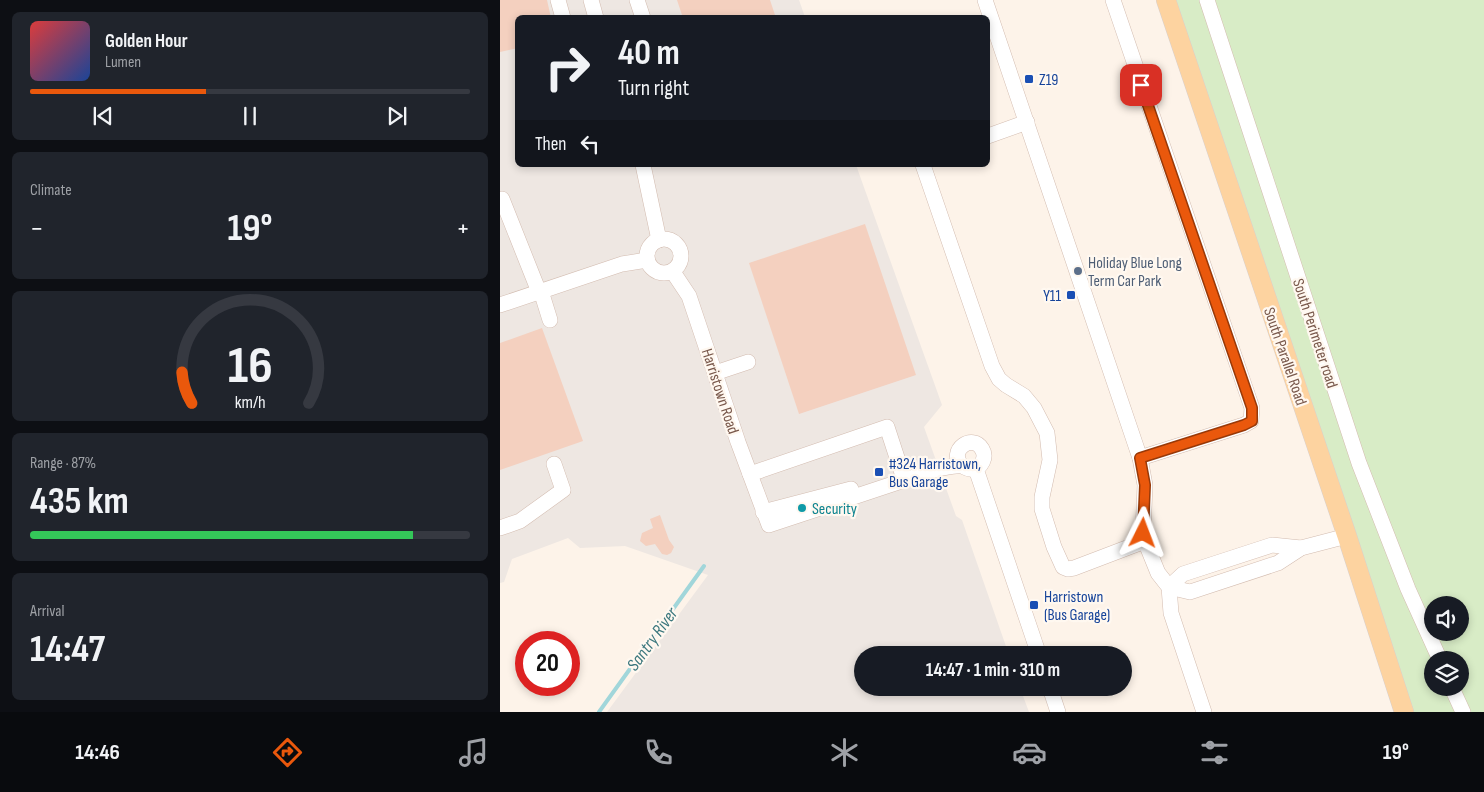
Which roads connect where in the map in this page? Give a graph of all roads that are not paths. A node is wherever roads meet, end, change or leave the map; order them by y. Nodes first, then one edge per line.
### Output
1 (558, 0) edge
2 (591, 0) edge
3 (637, 0) edge
4 (985, 0) edge
5 (1113, 0) edge
6 (1166, 0) edge
7 (1207, 0) edge
8 (562, 15) edge
9 (595, 15) edge
10 (642, 15) edge
11 (1027, 122) junction
12 (990, 135) edge
13 (643, 167) edge
14 (924, 167) edge
15 (502, 199) dead end
16 (659, 240) junction
17 (647, 260) junction
18 (672, 272) junction
19 (540, 292) junction
20 (500, 305) edge
21 (550, 320) dead end
22 (748, 362) dead end
23 (715, 373) junction
24 (1140, 458) junction
25 (965, 463) junction
26 (554, 464) dead end
27 (902, 473) junction
28 (750, 474) junction
29 (766, 519) junction
30 (500, 528) edge
31 (1347, 536) junction
32 (1145, 541) junction
33 (1169, 587) junction
34 (1036, 646) edge
35 (1436, 651) edge
36 (1053, 696) edge
37 (1456, 696) edge
38 (1058, 712) edge
39 (1204, 712) edge
40 (1404, 712) edge
41 (1463, 712) edge

1 - 8 street
2 - 9 street
3 - 10 street
4 - 11 street
5 - 24 street
6 - 31 main road, South Parallel Road
7 - 35 street, South Perimeter road
11 - 12 street
11 - 24 street
13 - 16 street
14 - 32 street
15 - 19 street
16 - 17 street
16 - 18 street
17 - 18 street
17 - 19 street
18 - 23 street, Harristown Road
19 - 20 street
19 - 21 street
22 - 23 street
23 - 28 street, Harristown Road
24 - 32 street
25 - 27 street
25 - 29 street
25 - 34 street
26 - 30 street
27 - 28 street
27 - 29 street
28 - 29 street, Harristown Road
31 - 33 street
31 - 40 main road, South Parallel Road
32 - 33 street
33 - 39 street
36 - 38 street
37 - 41 street

